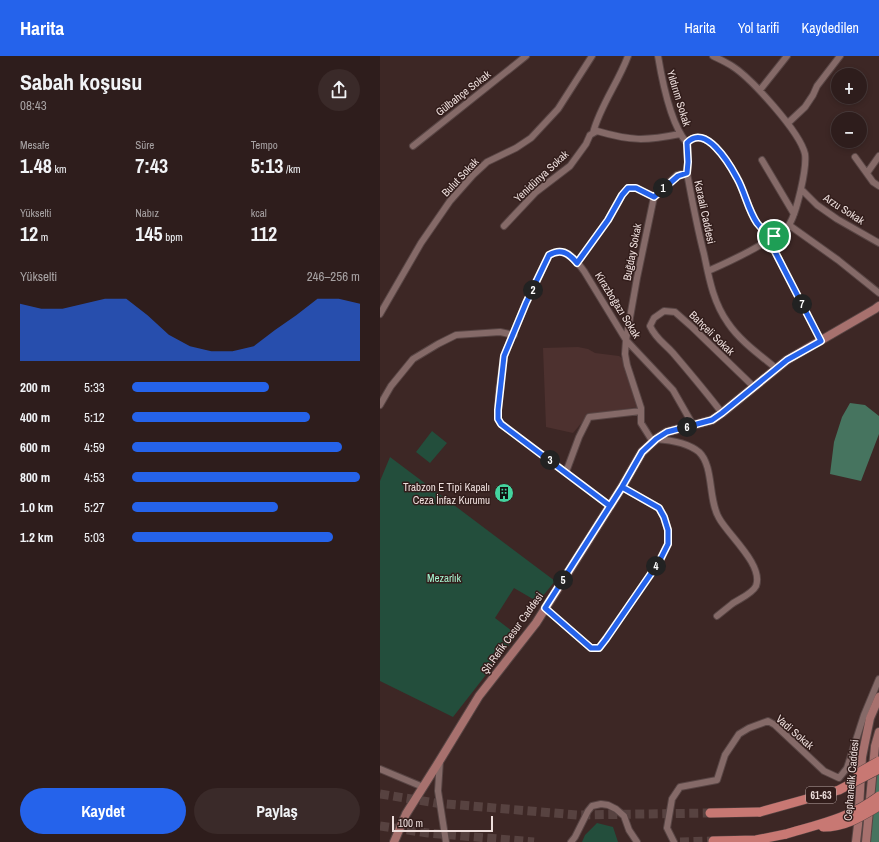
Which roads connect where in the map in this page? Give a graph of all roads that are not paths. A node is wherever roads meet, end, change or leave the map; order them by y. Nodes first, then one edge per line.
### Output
1 (526, 56) edge
2 (592, 56) edge
3 (628, 56) edge
4 (658, 56) edge
5 (713, 56) edge
6 (787, 56) edge
7 (840, 56) edge
8 (760, 90) junction
9 (788, 123) junction
10 (593, 133) junction
11 (680, 134) junction
12 (687, 143) junction
13 (413, 146) dead end
14 (879, 156) edge
15 (855, 157) dead end
16 (762, 160) dead end
17 (687, 173) junction
18 (867, 173) junction
19 (879, 186) edge
20 (801, 189) junction
21 (654, 197) junction
22 (794, 214) junction
23 (789, 225) junction
24 (504, 226) dead end
25 (771, 238) junction
26 (879, 243) edge
27 (577, 263) junction
28 (708, 271) junction
29 (879, 293) edge
30 (879, 306) edge
31 (380, 314) edge
32 (514, 335) junction
33 (626, 340) junction
34 (821, 341) junction
35 (777, 369) junction
36 (754, 387) junction
37 (380, 405) edge
38 (641, 411) junction
39 (722, 413) junction
40 (693, 426) junction
41 (654, 441) junction
42 (566, 472) junction
43 (622, 487) junction
44 (610, 506) junction
45 (545, 608) junction
46 (717, 616) dead end
47 (879, 679) edge
48 (879, 697) edge
49 (879, 732) edge
50 (440, 760) junction
51 (879, 761) edge
52 (380, 769) edge
53 (879, 769) edge
54 (423, 787) junction
55 (879, 796) edge
56 (799, 801) junction
57 (879, 806) edge
58 (710, 813) tunnel mouth
59 (810, 827) junction
60 (713, 841) dead end
61 (394, 842) edge
62 (446, 842) edge
63 (571, 842) edge
64 (637, 842) edge
65 (674, 842) edge
66 (856, 842) edge
67 (866, 842) edge

1 - 13 street, Gülbahçe Sokak
2 - 31 street, Bulut Sokak
3 - 10 street, Yenidünya Sokak
4 - 11 street, Yıldırım Sokak
5 - 8 street
6 - 8 street
7 - 9 street
8 - 9 street
9 - 20 street
10 - 11 street
10 - 24 street, Yenidünya Sokak
11 - 12 street, Yıldırım Sokak
12 - 17 street, Karaali Caddesi
12 - 25 street
14 - 18 street
15 - 18 street
16 - 22 street
17 - 21 street
17 - 28 street, Karaali Caddesi
18 - 19 street
20 - 22 street
20 - 26 street, Arzu Sokak
21 - 27 street
21 - 33 street, Buğday Sokak
22 - 23 street
23 - 25 street
23 - 29 street
25 - 28 street
25 - 34 street
27 - 32 street, Kirazboğazı Sokak
27 - 33 street, Kirazboğazı Sokak
28 - 35 street, Karaali Caddesi
30 - 34 street, Şh.Refik Cesur Caddesi
32 - 37 street
32 - 42 street, Kirazboğazı Sokak
33 - 38 street, Buğday Sokak
33 - 40 street, Kirazboğazı Sokak
34 - 35 street, Şh.Refik Cesur Caddesi
35 - 36 street, Şh.Refik Cesur Caddesi
36 - 39 street, Şh.Refik Cesur Caddesi
36 - 39 street, Bahçeli Sokak
38 - 41 street, Buğday Sokak
38 - 42 street
39 - 40 street, Şh.Refik Cesur Caddesi
40 - 41 street, Şh.Refik Cesur Caddesi
41 - 43 street, Şh.Refik Cesur Caddesi
41 - 46 street
42 - 44 street, Kirazboğazı Sokak
43 - 44 street, Şh.Refik Cesur Caddesi
43 - 45 street
44 - 45 street, Şh.Refik Cesur Caddesi
45 - 50 street, Şh.Refik Cesur Caddesi
47 - 65 street, Vadi Sokak
48 - 66 street, Cephanelik Caddesi
49 - 67 street
50 - 54 street, Şh.Refik Cesur Caddesi
50 - 62 street
51 - 56 main road, 61-63, bridge
52 - 54 street
53 - 56 main road, 61-63, bridge
54 - 61 street, Şh.Refik Cesur Caddesi
55 - 59 main road, 61-63, bridge
56 - 58 main road, 61-63, bridge
57 - 59 main road, 61-63, bridge
59 - 60 main road, 61-63, bridge
63 - 64 street

